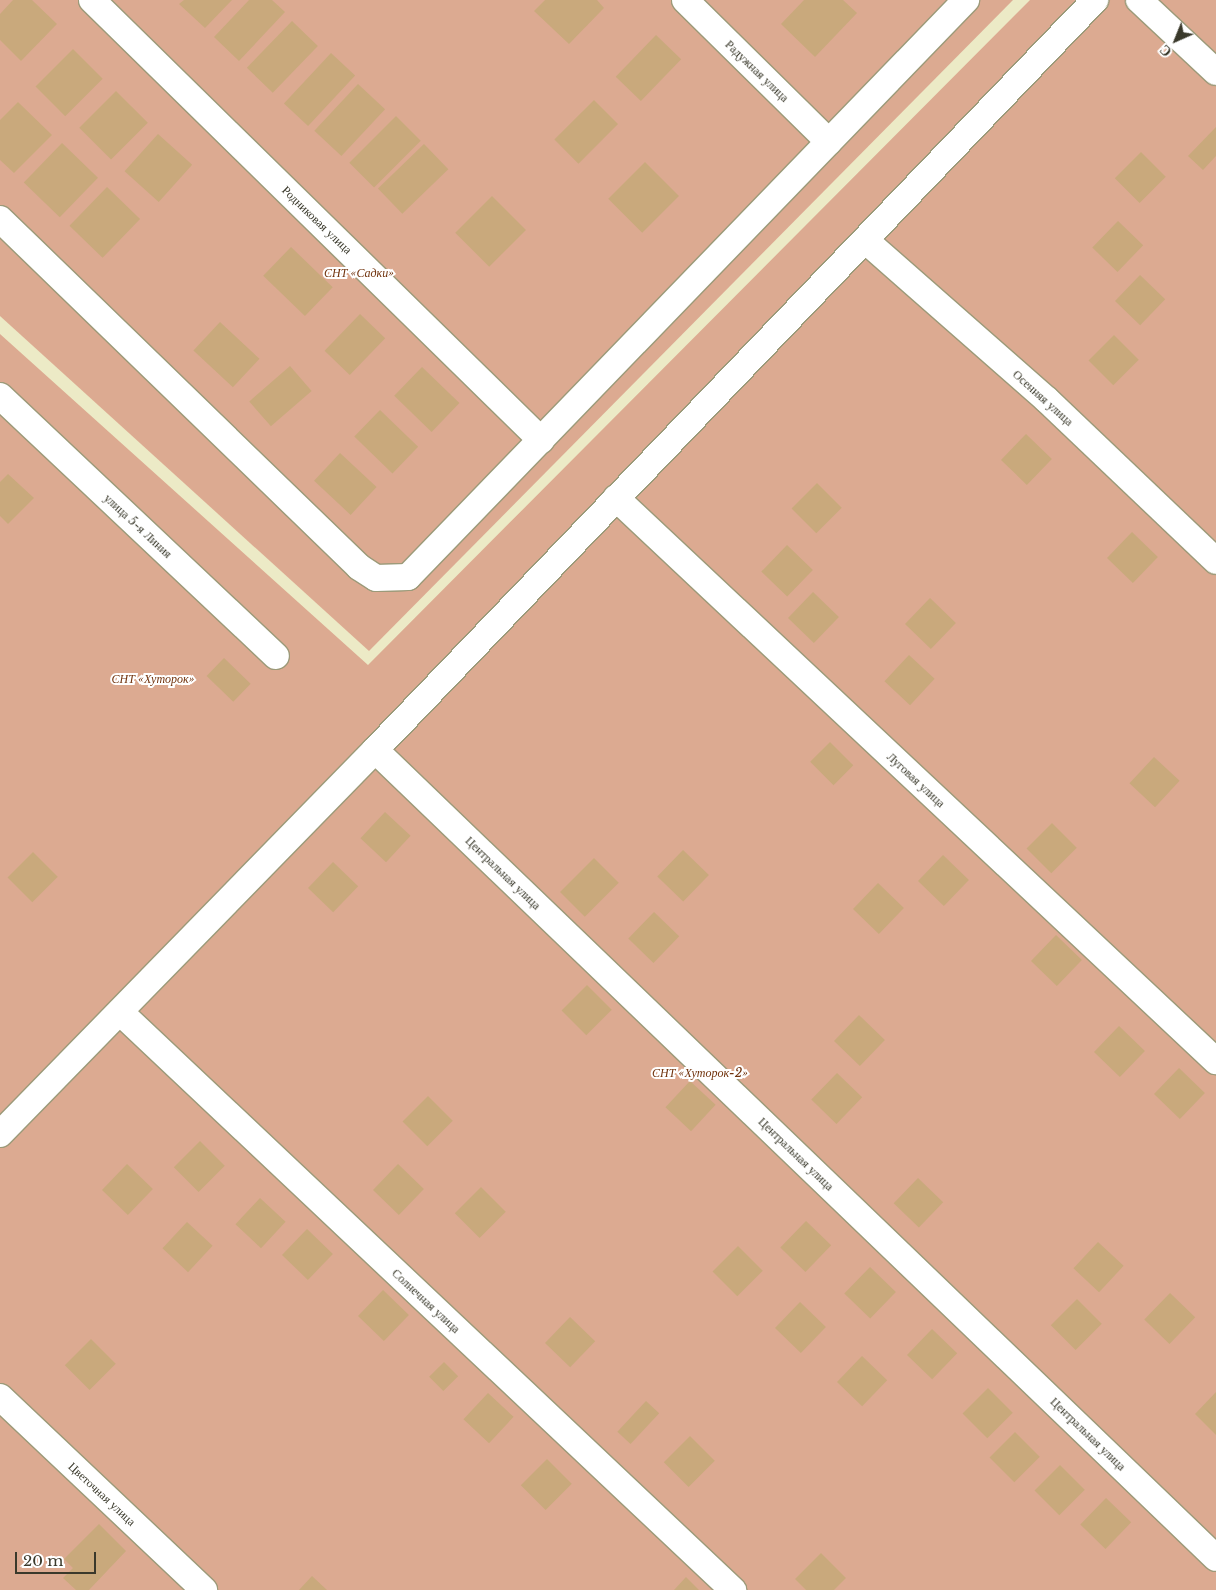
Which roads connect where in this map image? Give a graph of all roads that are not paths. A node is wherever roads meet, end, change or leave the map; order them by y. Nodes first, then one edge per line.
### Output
1 (92, 0) edge
2 (684, 0) edge
3 (966, 0) edge
4 (1094, 0) edge
5 (1139, 0) edge
6 (1216, 72) edge
7 (829, 142) junction
8 (0, 220) edge
9 (865, 240) junction
10 (0, 396) edge
11 (541, 440) junction
12 (616, 498) junction
13 (1216, 561) edge
14 (276, 656) dead end
15 (375, 750) junction
16 (120, 1012) junction
17 (1216, 1061) edge
18 (0, 1134) edge
19 (0, 1397) edge
20 (1216, 1558) edge
21 (204, 1590) edge
22 (733, 1590) edge

1 - 11 street, Родниковая улица
2 - 7 street, Радужная улица
3 - 7 street
4 - 9 street
5 - 6 street
7 - 11 street
8 - 11 street
9 - 12 street
9 - 13 street, Осенняя улица
10 - 14 street, улица 5-я Линия
12 - 15 street
12 - 17 street, Луговая улица
15 - 16 street
15 - 20 street, Центральная улица
16 - 18 street
16 - 22 street, Солнечная улица
19 - 21 street, Цветочная улица

